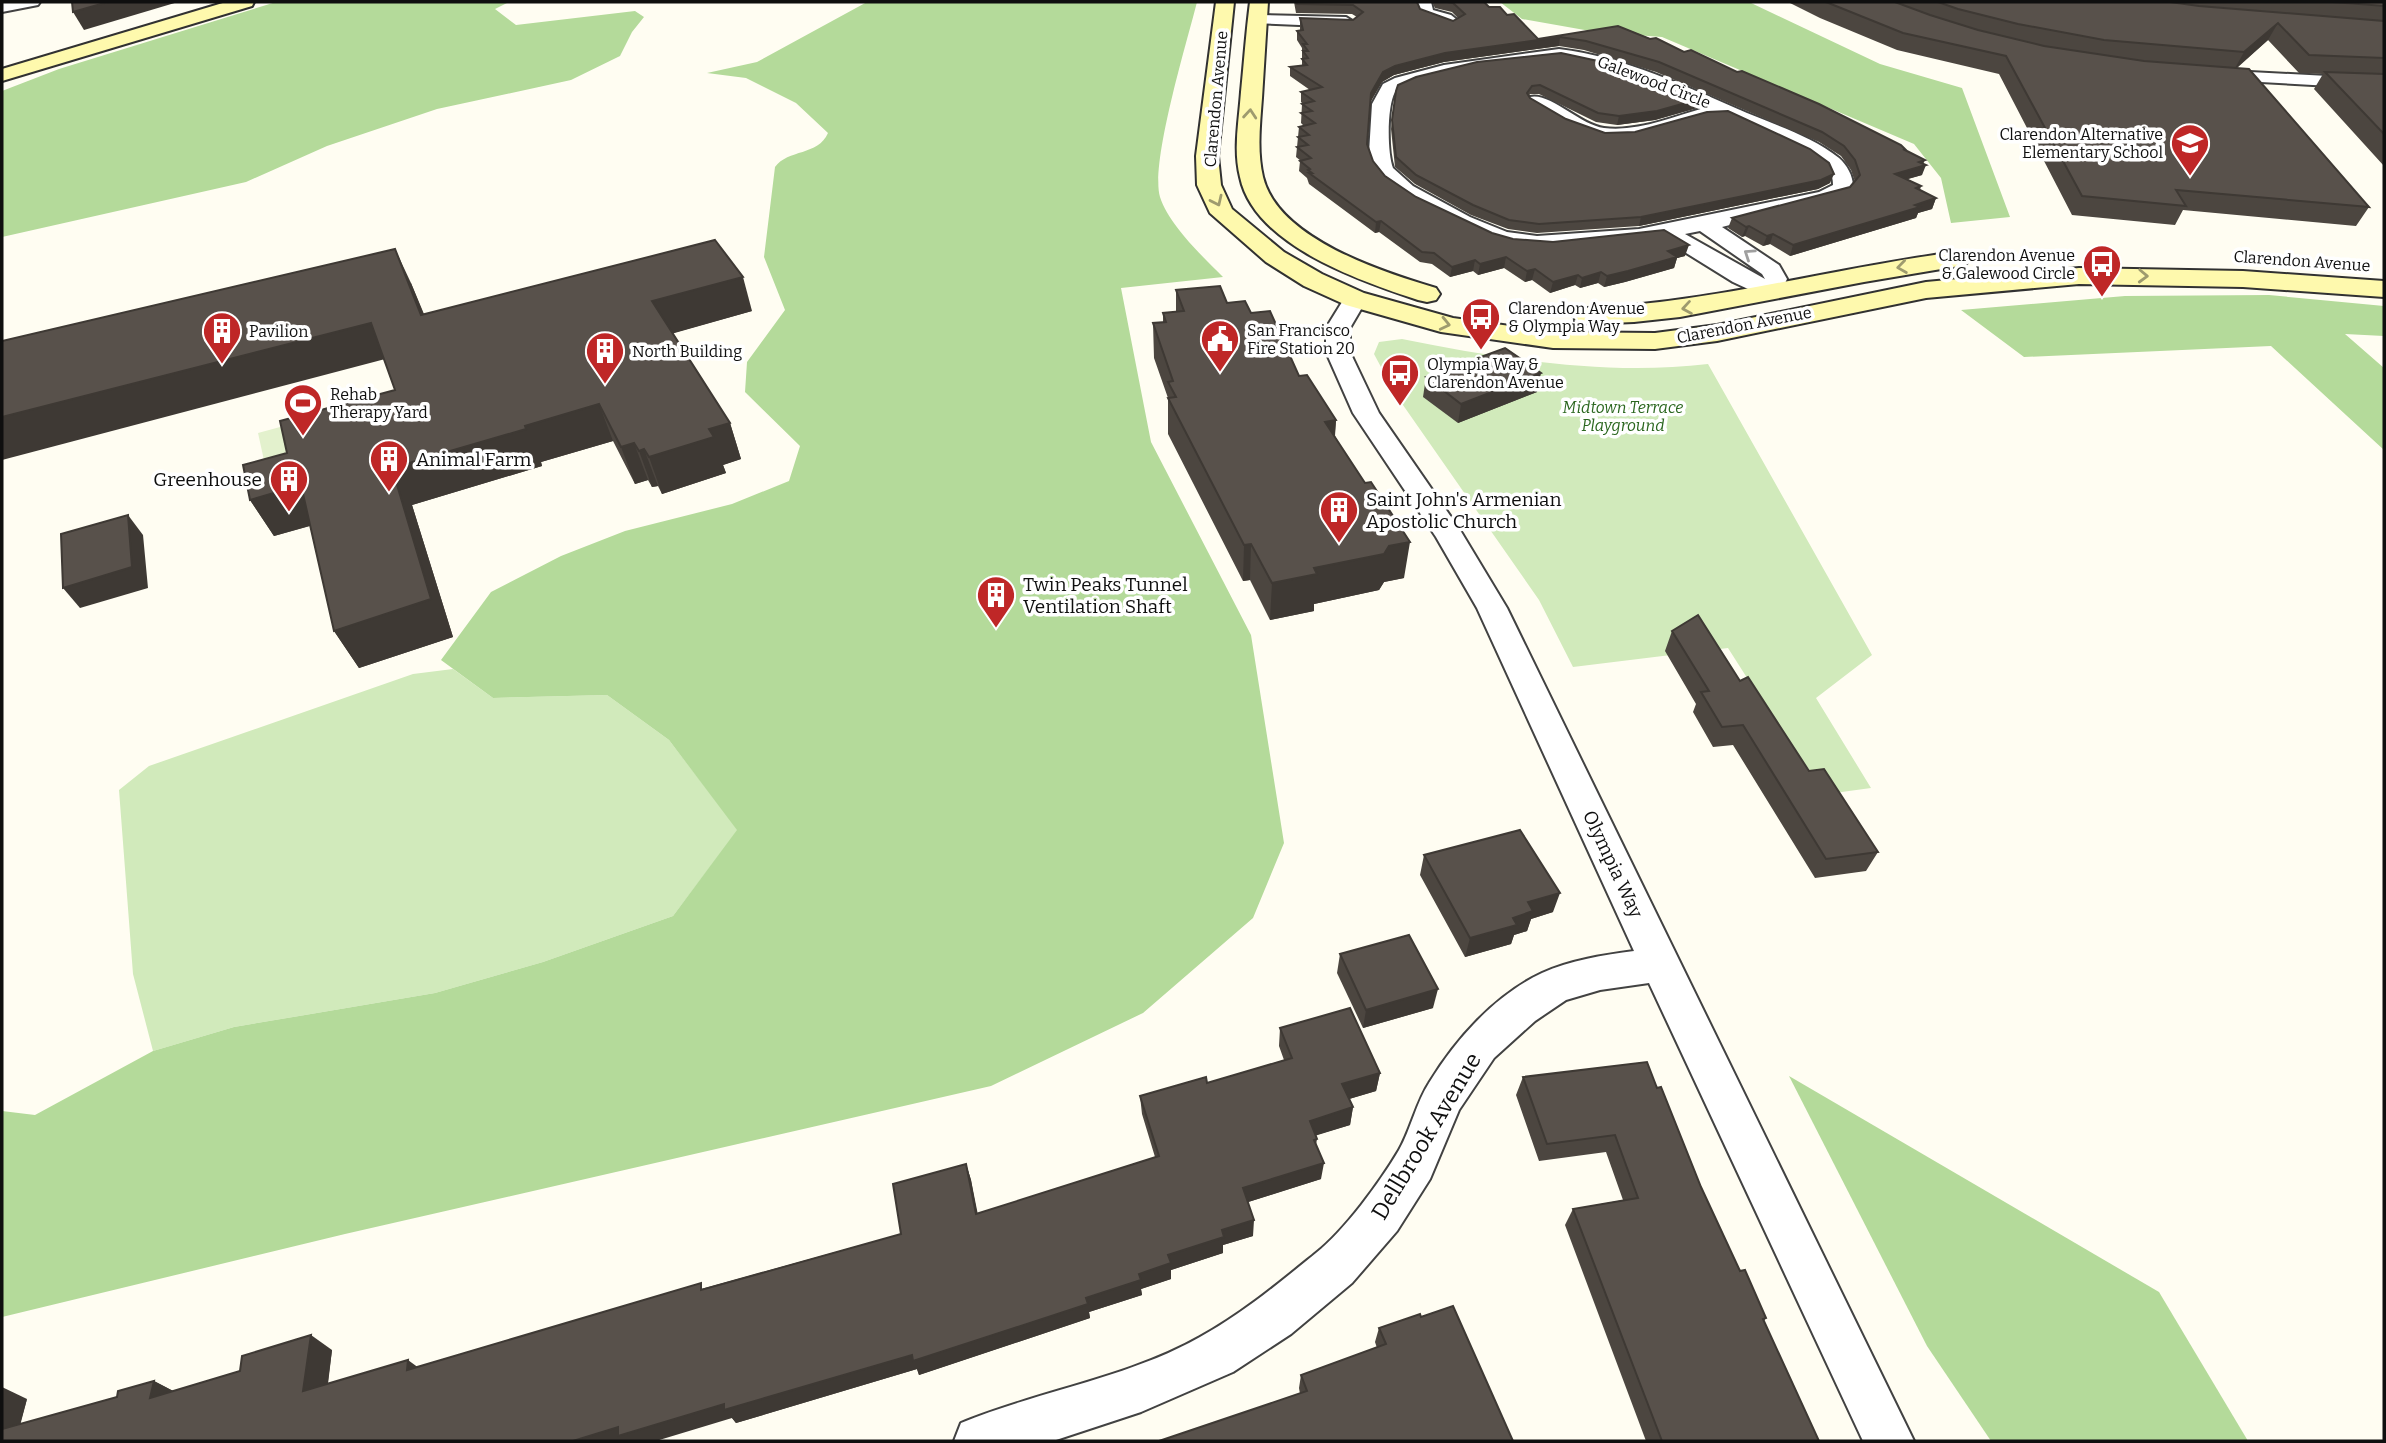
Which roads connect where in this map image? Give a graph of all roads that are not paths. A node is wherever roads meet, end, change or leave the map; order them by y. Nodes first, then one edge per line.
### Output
1 (32, 2) edge
2 (211, 2) edge
3 (1423, 2) edge
4 (232, 3) edge
5 (1225, 3) edge
6 (2, 7) edge
7 (1258, 11) edge
8 (1352, 23) edge
9 (1453, 23) edge
10 (1221, 37) junction
11 (80, 51) junction
12 (2, 64) edge
13 (2189, 74) edge
14 (2, 75) edge
15 (2384, 84) edge
16 (2, 85) edge
17 (1536, 101) edge
18 (1724, 109) junction
19 (1707, 226) junction
20 (1668, 233) junction
21 (1319, 250) junction
22 (2122, 252) dead end
23 (2053, 254) dead end
24 (2206, 254) dead end
25 (1976, 258) dead end
26 (2384, 267) edge
27 (2384, 289) edge
28 (1771, 291) junction
29 (1429, 294) junction
30 (1355, 299) junction
31 (1865, 301) junction
32 (1745, 327) junction
33 (1661, 964) junction
34 (979, 1441) edge
35 (1889, 1441) edge

1 - 6 street
2 - 12 main road
3 - 9 street
4 - 11 main road
5 - 7 main road
5 - 10 main road, Clarendon Avenue
7 - 8 street, Clarendon Avenue
7 - 10 main road
21 -> 7 main road, Clarendon Avenue
10 -> 30 main road, Clarendon Avenue
11 - 14 main road
11 - 16 main road
13 - 15 street
17 - 18 street, Galewood Circle
18 - 19 street, Galewood Circle
18 - 20 street, Galewood Circle
19 - 20 street, Galewood Circle
28 -> 19 street
20 - 28 street
21 - 29 main road, Clarendon Avenue
21 - 30 main road
22 - 23 main road
24 - 26 main road, Clarendon Avenue
25 -> 28 main road, Clarendon Avenue
31 -> 27 main road, Clarendon Avenue
28 -> 29 main road, Clarendon Avenue
28 - 31 main road
28 - 32 main road
29 - 30 main road
30 -> 32 main road, Clarendon Avenue
30 - 33 street, Olympia Way
31 - 32 main road, Clarendon Avenue
33 - 34 street, Dellbrook Avenue
33 - 35 street, Olympia Way

